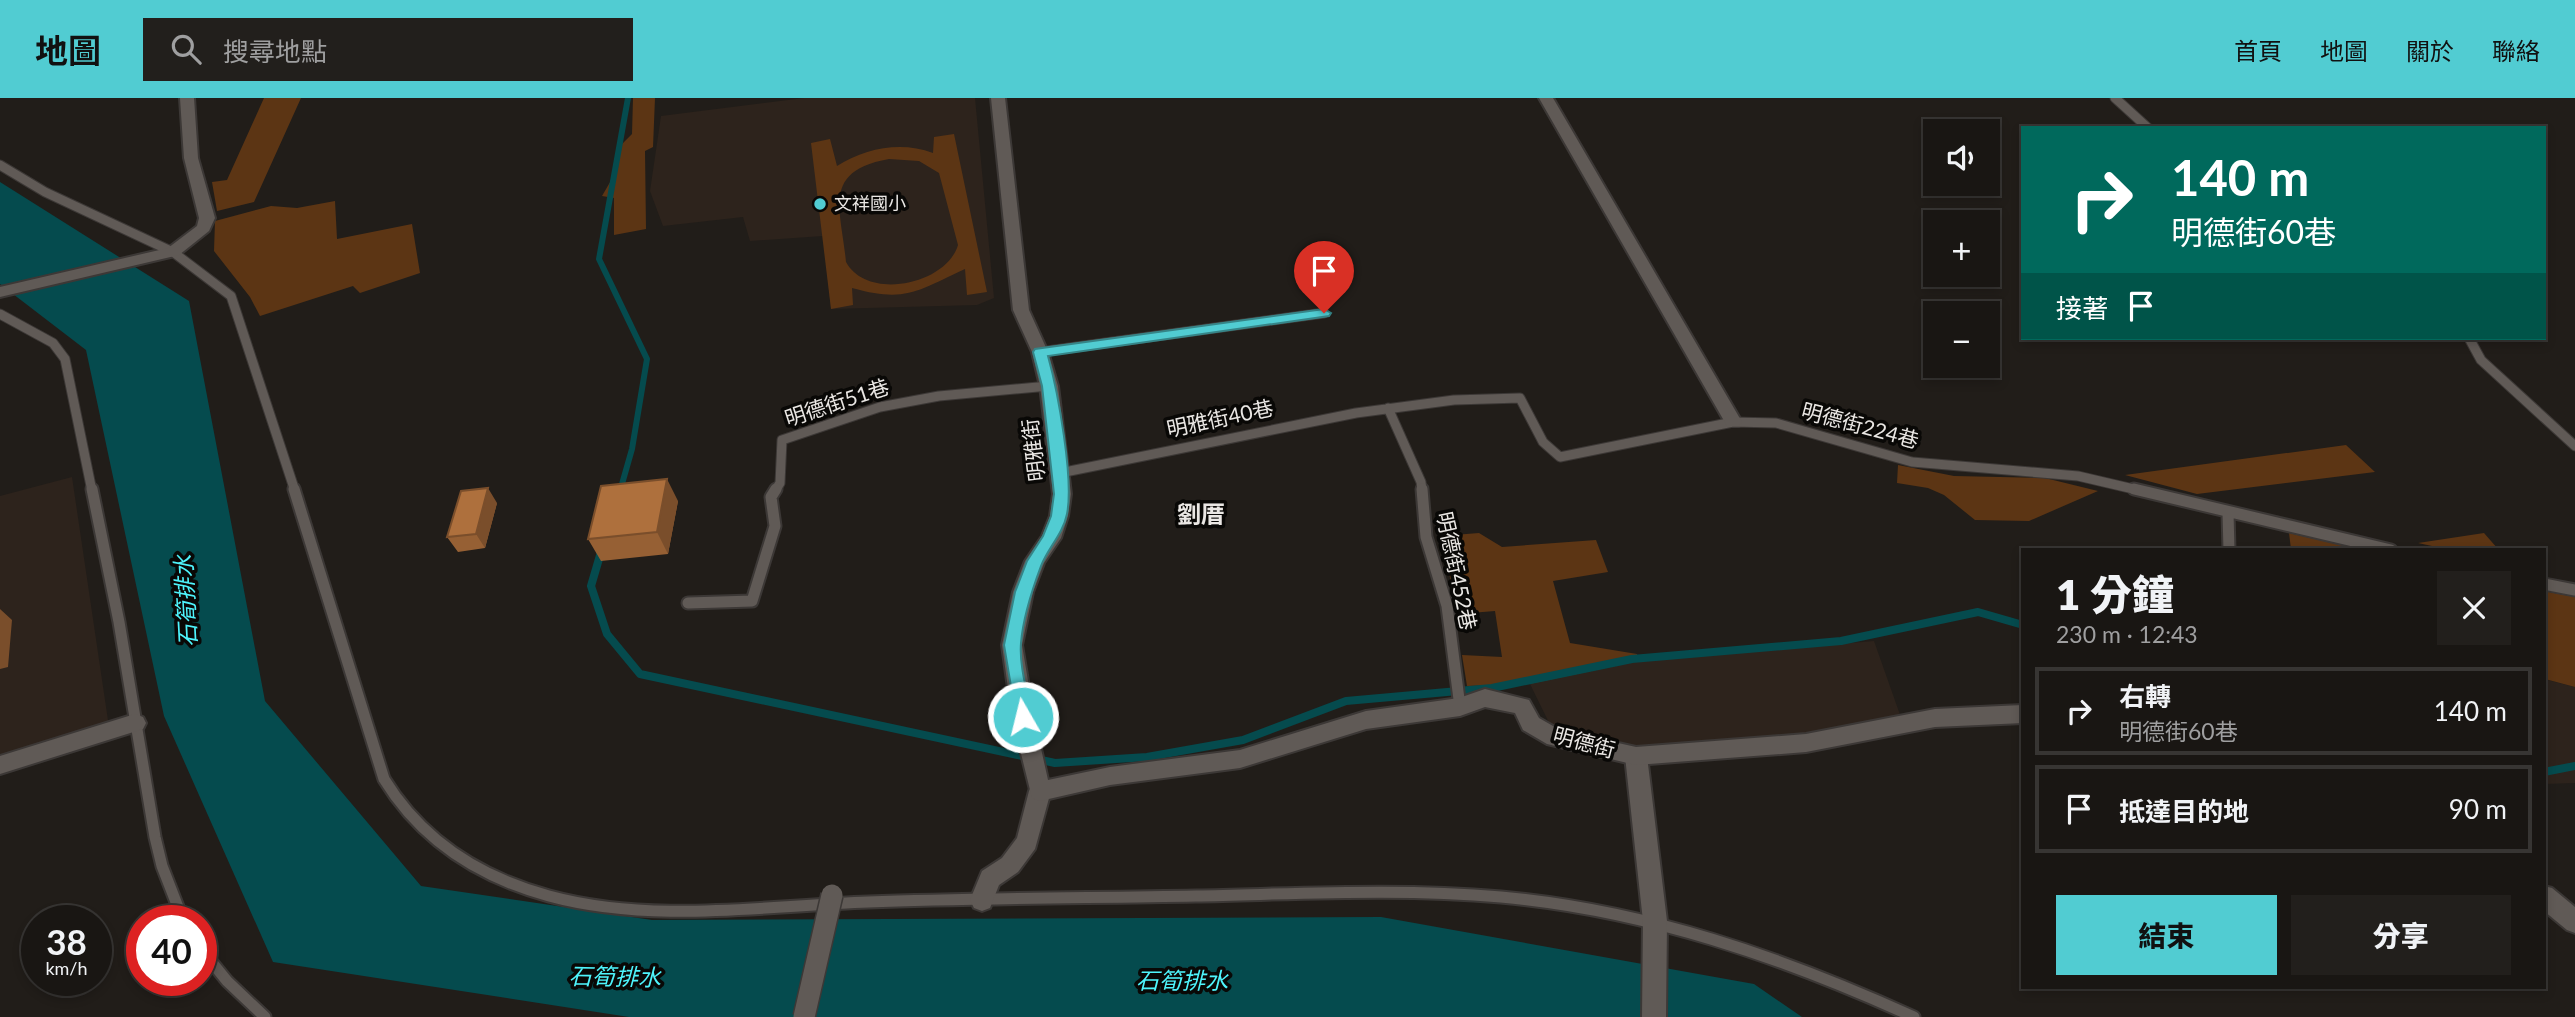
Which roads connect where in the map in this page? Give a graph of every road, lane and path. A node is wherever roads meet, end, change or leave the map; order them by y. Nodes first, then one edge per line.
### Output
1 (187, 98) edge
2 (998, 98) edge
3 (1546, 98) edge
4 (2115, 98) edge
5 (2145, 126) edge
6 (0, 166) edge
7 (173, 252) junction
8 (0, 292) edge
9 (1324, 313) dead end
10 (0, 314) edge
11 (2470, 340) edge
12 (1040, 352) junction
13 (1049, 386) junction
14 (1388, 408) junction
15 (1733, 422) junction
16 (2575, 446) edge
17 (1060, 472) junction
18 (2228, 513) junction
19 (2229, 548) edge
20 (2383, 548) edge
21 (2546, 584) edge
22 (2575, 590) edge
23 (688, 603) dead end
24 (1460, 707) junction
25 (2021, 714) edge
26 (135, 723) junction
27 (1636, 756) junction
28 (0, 765) edge
29 (1040, 791) junction
30 (832, 895) dead end
31 (2546, 898) edge
32 (982, 900) junction
33 (177, 905) edge
34 (1655, 921) junction
35 (2575, 922) edge
36 (217, 969) edge
37 (265, 1017) edge
38 (804, 1017) edge
39 (1654, 1017) edge
40 (1914, 1017) edge

1 - 7 street
2 - 12 street, 明雅街
3 - 15 street
4 - 5 lane
6 - 7 lane
7 - 8 street
7 - 32 lane
9 - 12 lane
10 - 26 lane
11 - 16 lane
12 - 13 street, 明雅街
13 - 17 street, 明雅街
13 - 23 lane, 明德街51巷
14 - 15 lane, 明德街224巷
14 - 17 lane, 明雅街40巷
14 - 24 lane, 明德街452巷
15 - 18 lane, 明德街224巷
17 - 29 street, 明雅街
18 - 19 lane
18 - 20 lane, 明德街224巷
21 - 22 lane
24 - 27 street, 明德街
24 - 29 street, 明德街
25 - 27 street, 明德街
26 - 28 street
26 - 33 lane
27 - 34 street
29 - 32 street
30 - 38 street, bridge
31 - 35 street
32 - 34 lane
34 - 39 street
34 - 40 lane
36 - 37 lane

